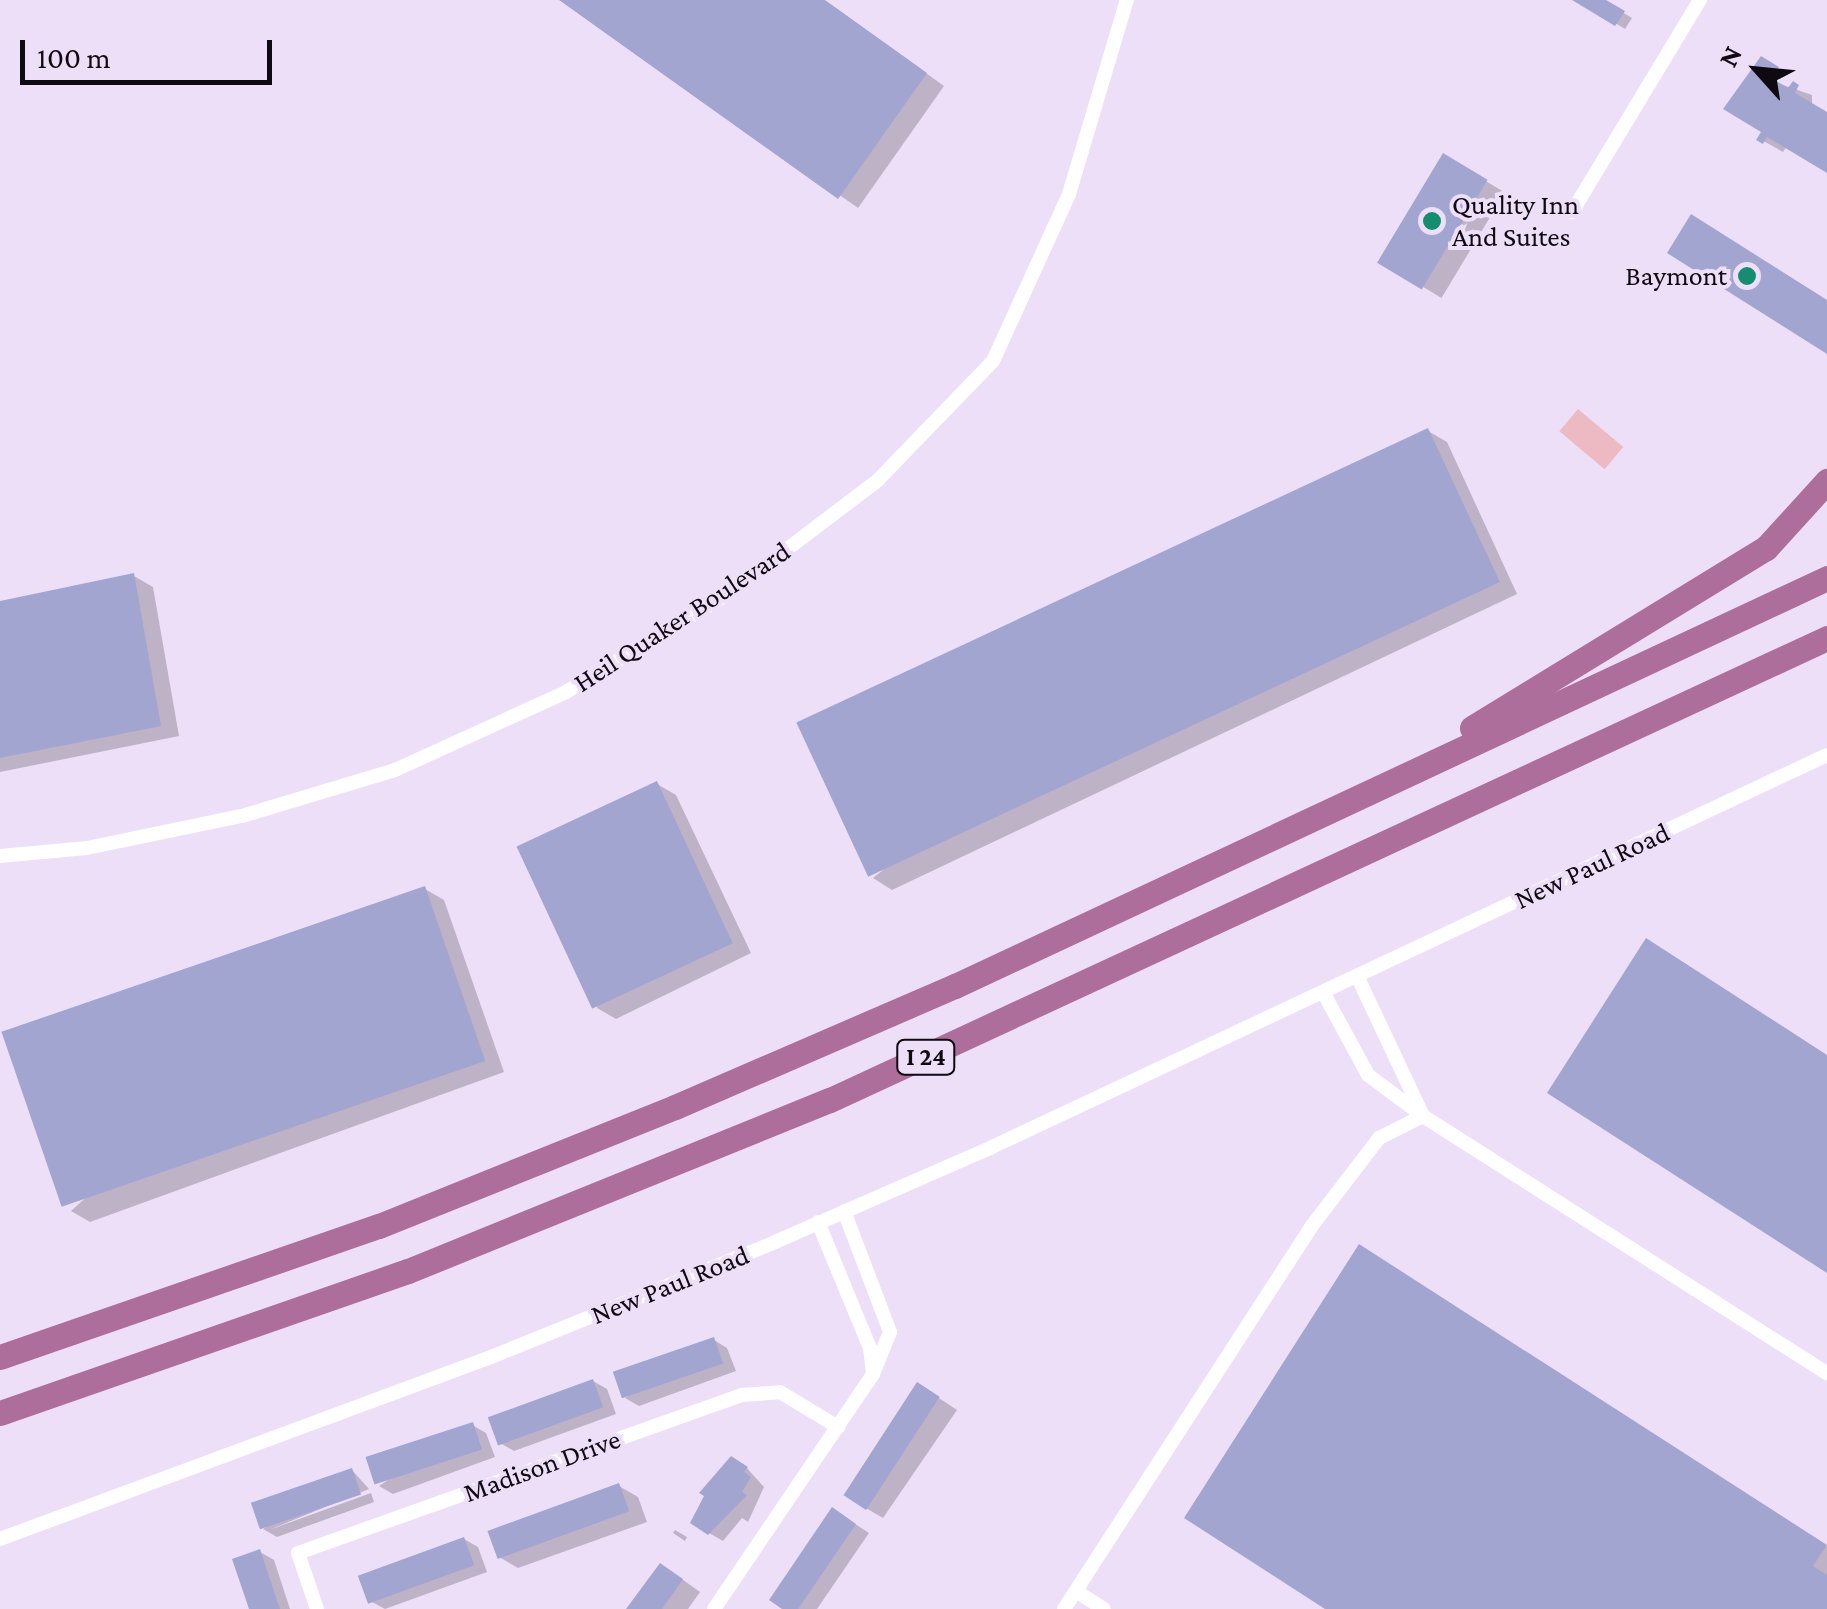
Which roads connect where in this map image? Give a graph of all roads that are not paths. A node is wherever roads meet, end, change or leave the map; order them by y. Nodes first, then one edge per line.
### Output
1 (1127, 0) edge
2 (1700, 0) edge
3 (1572, 212) dead end
4 (1827, 481) edge
5 (1827, 578) edge
6 (1827, 638) edge
7 (1827, 755) edge
8 (1340, 806) junction
9 (0, 856) edge
10 (1357, 976) junction
11 (1323, 992) junction
12 (1424, 1116) junction
13 (844, 1211) junction
14 (818, 1222) junction
15 (871, 1280) junction
16 (847, 1290) junction
17 (0, 1357) edge
18 (873, 1374) junction
19 (1827, 1374) edge
20 (0, 1413) edge
21 (838, 1427) junction
22 (0, 1539) edge
23 (1076, 1591) junction
24 (317, 1609) edge
25 (714, 1609) edge
26 (1064, 1609) edge
27 (1104, 1609) edge

1 - 9 street, Heil Quaker Boulevard
2 - 3 street
4 - 8 highway
5 - 8 highway, I 24
6 - 20 highway, I 24
7 - 10 street, New Paul Road
8 - 17 highway, I 24
10 - 11 street, New Paul Road
10 - 12 street
11 - 12 street
11 - 13 street, New Paul Road
12 - 19 street
12 - 23 street
13 - 14 street, New Paul Road
13 - 15 street
14 - 16 street
14 - 22 street, New Paul Road
15 - 16 street
15 - 18 street
16 - 18 street
18 - 21 street
21 - 24 street, Madison Drive
21 - 25 street
23 - 26 street
23 - 27 street

